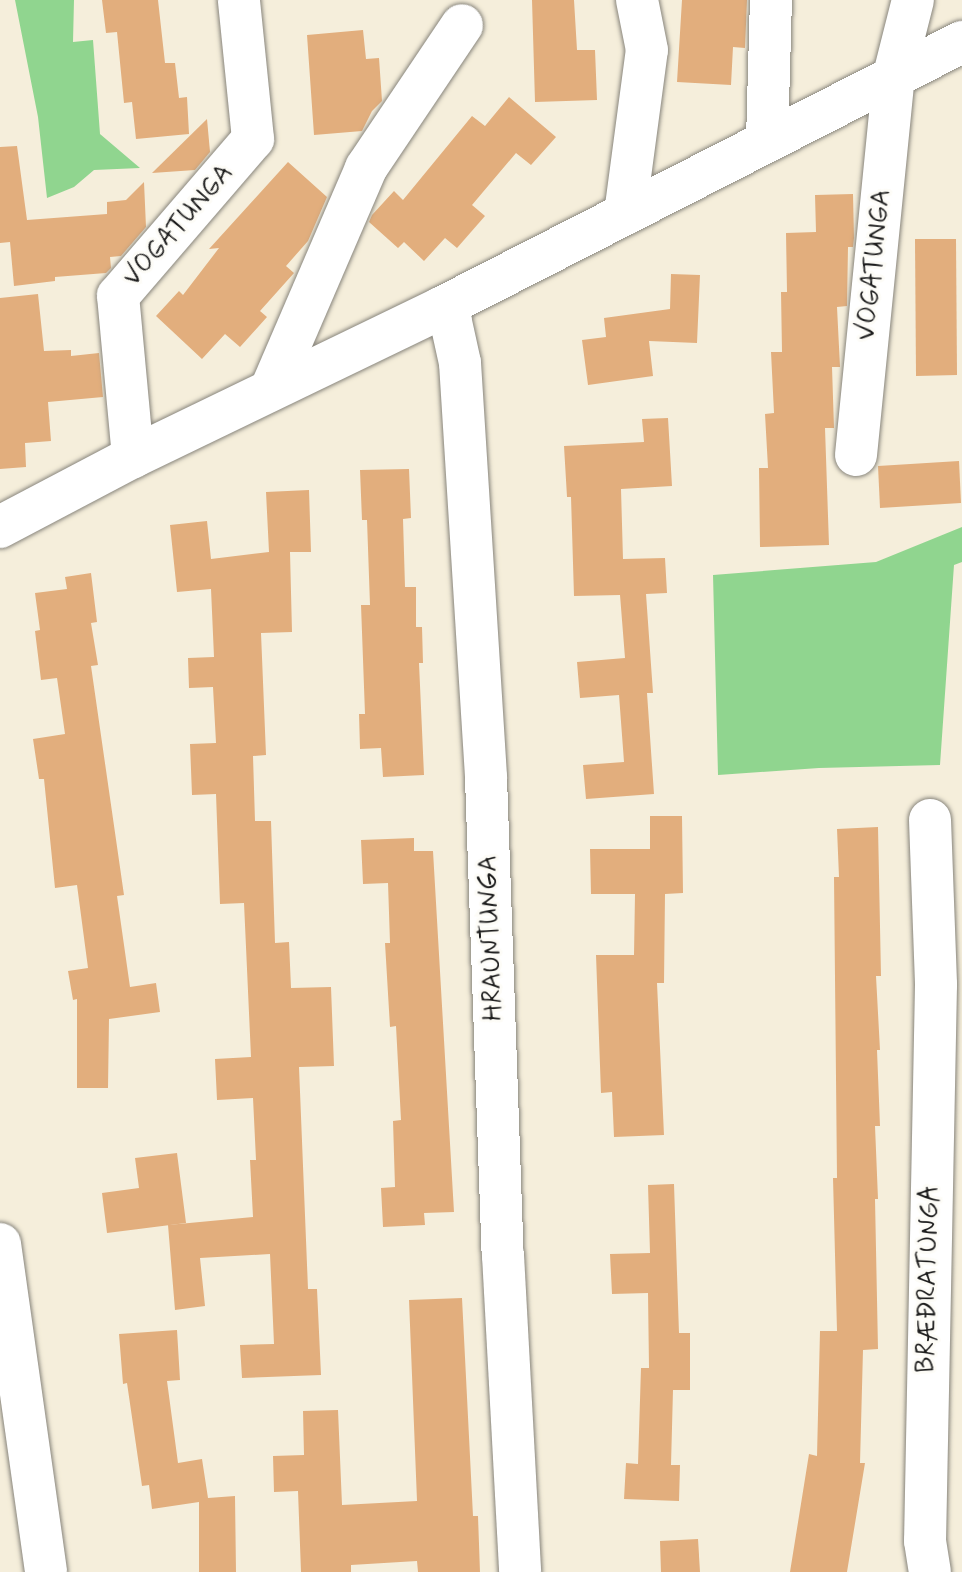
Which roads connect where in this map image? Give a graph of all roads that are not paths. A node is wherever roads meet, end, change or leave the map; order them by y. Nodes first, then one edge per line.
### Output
1 (239, 0) edge
2 (637, 0) edge
3 (771, 0) edge
4 (913, 0) edge
5 (462, 25) dead end
6 (962, 42) edge
7 (894, 75) junction
8 (767, 141) junction
9 (625, 214) junction
10 (441, 308) junction
11 (271, 389) junction
12 (856, 455) dead end
13 (133, 457) junction
14 (0, 527) edge
15 (930, 820) dead end
16 (949, 985) edge
17 (0, 1244) edge
18 (46, 1572) edge
19 (520, 1572) edge
20 (930, 1572) edge

1 - 13 street, VOGATUNGA
2 - 9 street
3 - 8 street
4 - 7 street, VOGATUNGA
5 - 11 street
6 - 7 street
7 - 8 street
7 - 12 street, VOGATUNGA
8 - 9 street
9 - 10 street
10 - 11 street
10 - 19 street, HRAUNTUNGA
11 - 13 street
13 - 14 street
15 - 16 street, BRÆÐRATUNGA
16 - 20 street, BRÆÐRATUNGA
17 - 18 street

